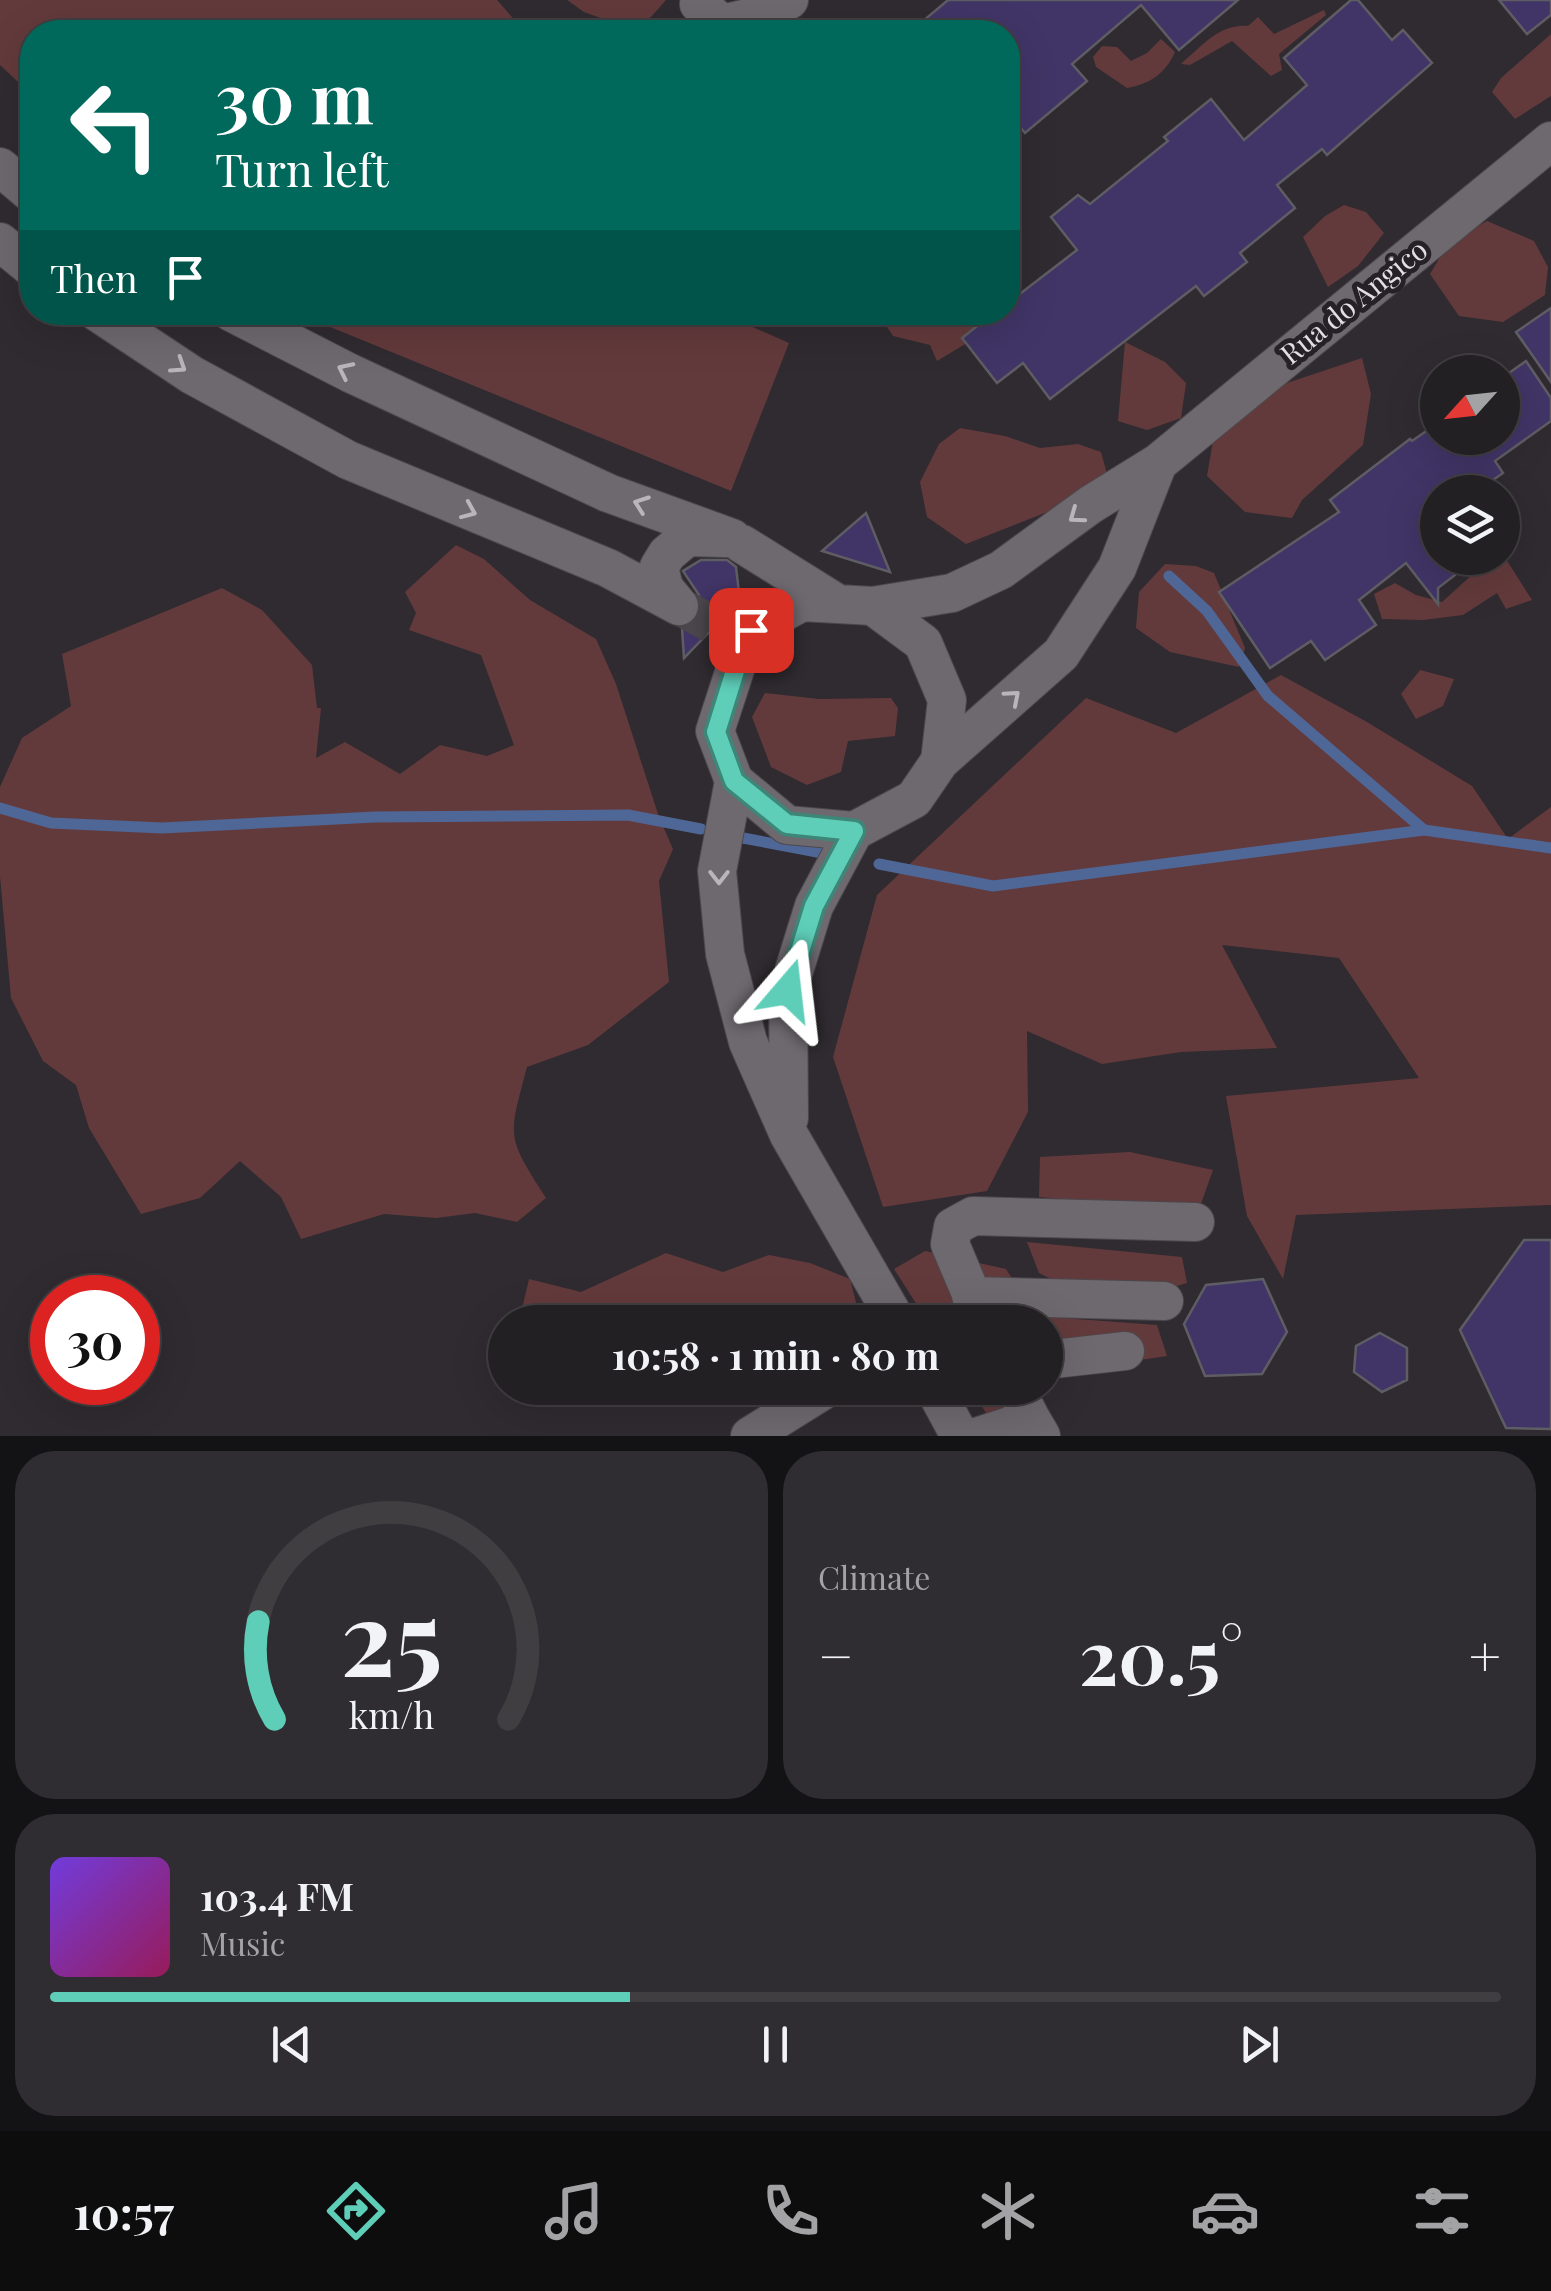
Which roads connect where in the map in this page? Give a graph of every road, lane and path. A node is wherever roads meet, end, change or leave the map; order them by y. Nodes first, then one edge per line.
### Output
1 (700, 0) edge
2 (789, 0) edge
3 (717, 20) edge
4 (742, 20) edge
5 (1551, 142) edge
6 (0, 166) edge
7 (20, 184) edge
8 (0, 242) edge
9 (20, 258) edge
10 (117, 325) edge
11 (256, 325) edge
12 (1158, 464) junction
13 (737, 541) junction
14 (855, 605) junction
15 (940, 761) junction
16 (734, 781) junction
17 (854, 831) junction
18 (789, 1135) junction
19 (1194, 1222) dead end
20 (1164, 1301) dead end
21 (888, 1305) edge
22 (975, 1305) edge
23 (1063, 1305) edge
24 (1125, 1351) dead end
25 (1063, 1358) edge
26 (800, 1405) edge
27 (943, 1405) edge
28 (1029, 1414) edge
29 (750, 1436) edge
30 (960, 1436) edge
31 (979, 1436) edge

1 - 3 street
2 - 4 street
5 - 12 street, Rua do Angico
6 - 7 street
8 - 9 street
10 -> 13 street
13 -> 11 street
12 -> 14 street, Rua do Angico
15 -> 12 street, Rua do Angico
13 - 14 street
14 - 15 street
14 - 16 street
15 - 17 street
16 - 17 street
16 -> 18 street
17 - 18 street
18 - 21 street
19 - 22 street
20 - 23 street
24 - 25 street
26 - 29 street
27 - 30 street
28 - 31 street

